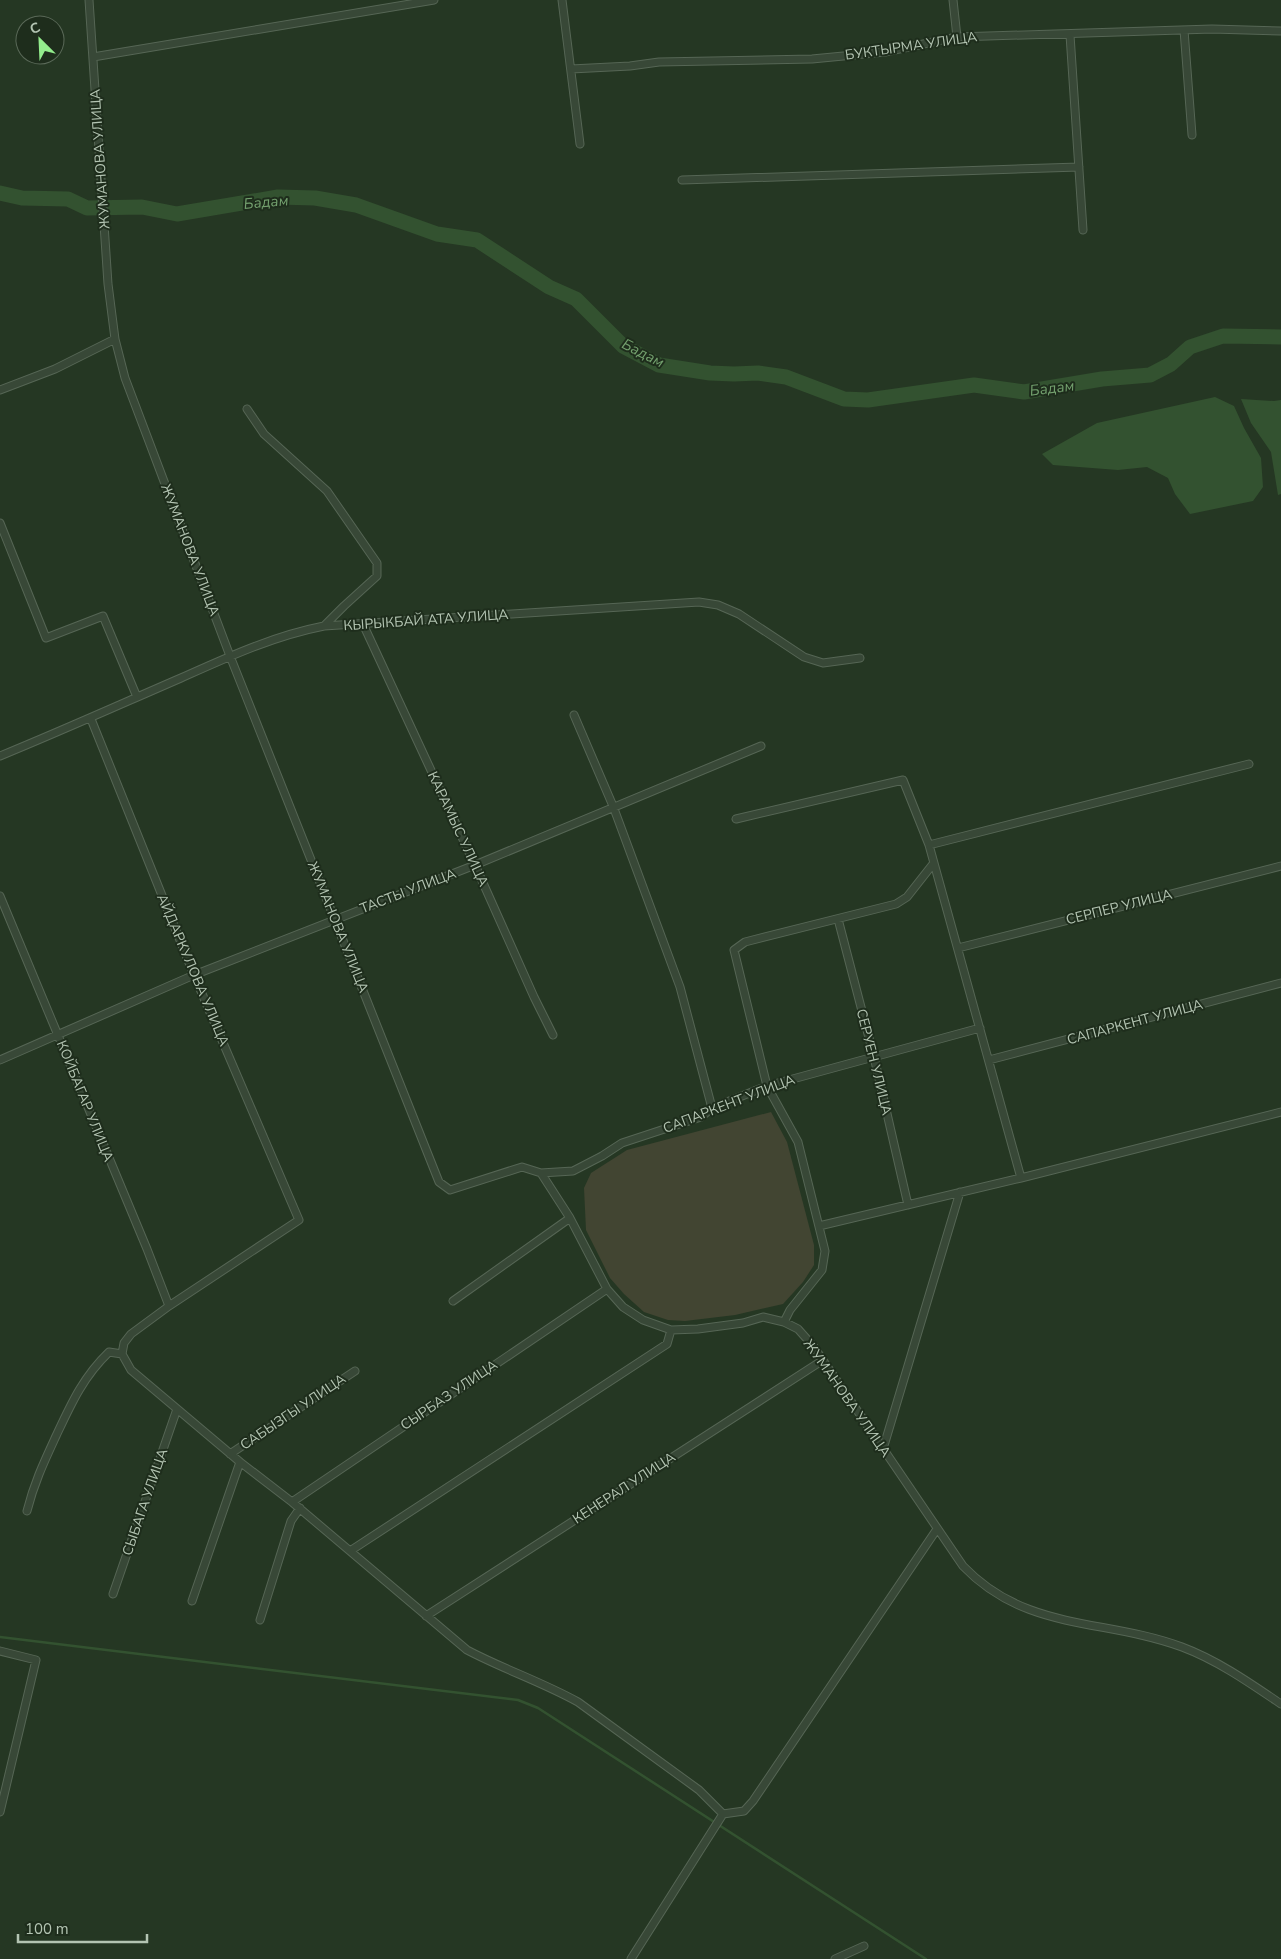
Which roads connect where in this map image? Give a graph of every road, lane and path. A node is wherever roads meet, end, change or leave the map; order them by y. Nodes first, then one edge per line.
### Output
1 (89, 0) edge
2 (434, 0) edge
3 (562, 0) edge
4 (953, 0) edge
5 (1184, 30) junction
6 (1281, 30) edge
7 (1070, 35) junction
8 (957, 37) junction
9 (93, 57) junction
10 (571, 69) junction
11 (1192, 136) dead end
12 (580, 144) dead end
13 (1079, 168) junction
14 (682, 180) dead end
15 (1083, 230) dead end
16 (115, 339) junction
17 (0, 390) edge
18 (247, 409) dead end
19 (0, 523) edge
20 (363, 624) junction
21 (324, 626) junction
22 (230, 656) junction
23 (860, 658) dead end
24 (137, 697) junction
25 (574, 715) dead end
26 (90, 719) junction
27 (761, 746) dead end
28 (0, 756) edge
29 (1249, 764) dead end
30 (613, 806) junction
31 (736, 818) dead end
32 (929, 845) junction
33 (933, 864) junction
34 (475, 865) junction
35 (1281, 866) edge
36 (0, 896) edge
37 (336, 919) junction
38 (838, 919) junction
39 (958, 948) junction
40 (194, 975) junction
41 (1281, 983) edge
42 (980, 1028) junction
43 (58, 1033) junction
44 (553, 1035) dead end
45 (874, 1057) junction
46 (0, 1060) edge
47 (989, 1060) junction
48 (767, 1086) junction
49 (712, 1108) junction
50 (1281, 1112) edge
51 (541, 1173) junction
52 (1021, 1178) junction
53 (960, 1192) junction
54 (908, 1205) junction
55 (570, 1218) junction
56 (819, 1226) junction
57 (607, 1289) junction
58 (452, 1301) dead end
59 (169, 1306) junction
60 (784, 1322) junction
61 (671, 1330) junction
62 (122, 1354) junction
63 (823, 1360) junction
64 (356, 1371) dead end
65 (176, 1409) junction
66 (883, 1449) junction
67 (230, 1454) junction
68 (240, 1462) junction
69 (292, 1502) junction
70 (300, 1508) junction
71 (27, 1511) dead end
72 (937, 1529) junction
73 (350, 1551) junction
74 (114, 1594) dead end
75 (192, 1601) dead end
76 (426, 1616) junction
77 (260, 1620) dead end
78 (0, 1651) edge
79 (1281, 1704) edge
80 (0, 1812) edge
81 (723, 1814) junction
82 (864, 1946) dead end
83 (631, 1959) edge
84 (835, 1959) edge

1 - 9 street, ЖУМАНОВА УЛИЦА
2 - 9 street
3 - 10 street
4 - 8 street
5 - 6 street, БУКТЫРМА УЛИЦА
5 - 7 street, БУКТЫРМА УЛИЦА
5 - 11 street
7 - 8 street, БУКТЫРМА УЛИЦА
7 - 13 street
8 - 10 street, БУКТЫРМА УЛИЦА
9 - 16 street, ЖУМАНОВА УЛИЦА
10 - 12 street
13 - 14 street
13 - 15 street
16 - 17 street
16 - 22 street, ЖУМАНОВА УЛИЦА
18 - 21 street
19 - 24 street
20 - 21 street, КЫРЫКБАЙ АТА УЛИЦА
20 - 23 street, КЫРЫКБАЙ АТА УЛИЦА
20 - 34 street, КАРАМЫС УЛИЦА
21 - 22 street, КЫРЫКБАЙ АТА УЛИЦА
22 - 24 street, КЫРЫКБАЙ АТА УЛИЦА
22 - 37 street, ЖУМАНОВА УЛИЦА
24 - 26 street, КЫРЫКБАЙ АТА УЛИЦА
25 - 30 street
26 - 28 street, КЫРЫКБАЙ АТА УЛИЦА
26 - 40 street, АЙДАРКУЛОВА УЛИЦА
27 - 30 street, ТАСТЫ УЛИЦА
29 - 32 street
30 - 34 street, ТАСТЫ УЛИЦА
30 - 49 street
31 - 32 street
32 - 33 street
33 - 38 street
33 - 39 street
34 - 37 street, ТАСТЫ УЛИЦА
34 - 44 street, КАРАМЫС УЛИЦА
35 - 39 street, СЕРПЕР УЛИЦА
36 - 43 street, КОЙБАГАР УЛИЦА
37 - 40 street, ТАСТЫ УЛИЦА
37 - 51 street, ЖУМАНОВА УЛИЦА
38 - 45 street, СЕРУЕН УЛИЦА
38 - 48 street
39 - 42 street
40 - 43 street, ТАСТЫ УЛИЦА
40 - 59 street, АЙДАРКУЛОВА УЛИЦА
41 - 47 street, САПАРКЕНТ УЛИЦА
42 - 45 street, САПАРКЕНТ УЛИЦА
42 - 47 street
43 - 46 street, ТАСТЫ УЛИЦА
43 - 59 street, КОЙБАГАР УЛИЦА
45 - 48 street, САПАРКЕНТ УЛИЦА
45 - 54 street, СЕРУЕН УЛИЦА
47 - 52 street
48 - 49 street, САПАРКЕНТ УЛИЦА
48 - 56 street
49 - 51 street, САПАРКЕНТ УЛИЦА
50 - 52 street
51 - 55 street, ЖУМАНОВА УЛИЦА
52 - 53 street
53 - 54 street
53 - 66 street
54 - 56 street
55 - 57 street, ЖУМАНОВА УЛИЦА
55 - 58 street
56 - 60 street
57 - 61 street, ЖУМАНОВА УЛИЦА
57 - 69 street, СЫРБАЗ УЛИЦА
59 - 62 street
60 - 61 street, ЖУМАНОВА УЛИЦА
60 - 63 street, ЖУМАНОВА УЛИЦА
61 - 73 street
62 - 65 street
62 - 71 street
63 - 66 street, ЖУМАНОВА УЛИЦА
63 - 76 street, КЕНЕРАЛ УЛИЦА
64 - 67 street, САБЫЗГЫ УЛИЦА
65 - 67 street
65 - 74 street, СЫБАГА УЛИЦА
66 - 72 street, ЖУМАНОВА УЛИЦА
67 - 68 street
68 - 69 street
68 - 75 street, САБЫЗГЫ УЛИЦА
69 - 70 street
70 - 73 street
70 - 77 street
72 - 79 street, ЖУМАНОВА УЛИЦА
72 - 81 street
73 - 76 street
76 - 81 street
78 - 80 street
81 - 83 street
82 - 84 street

